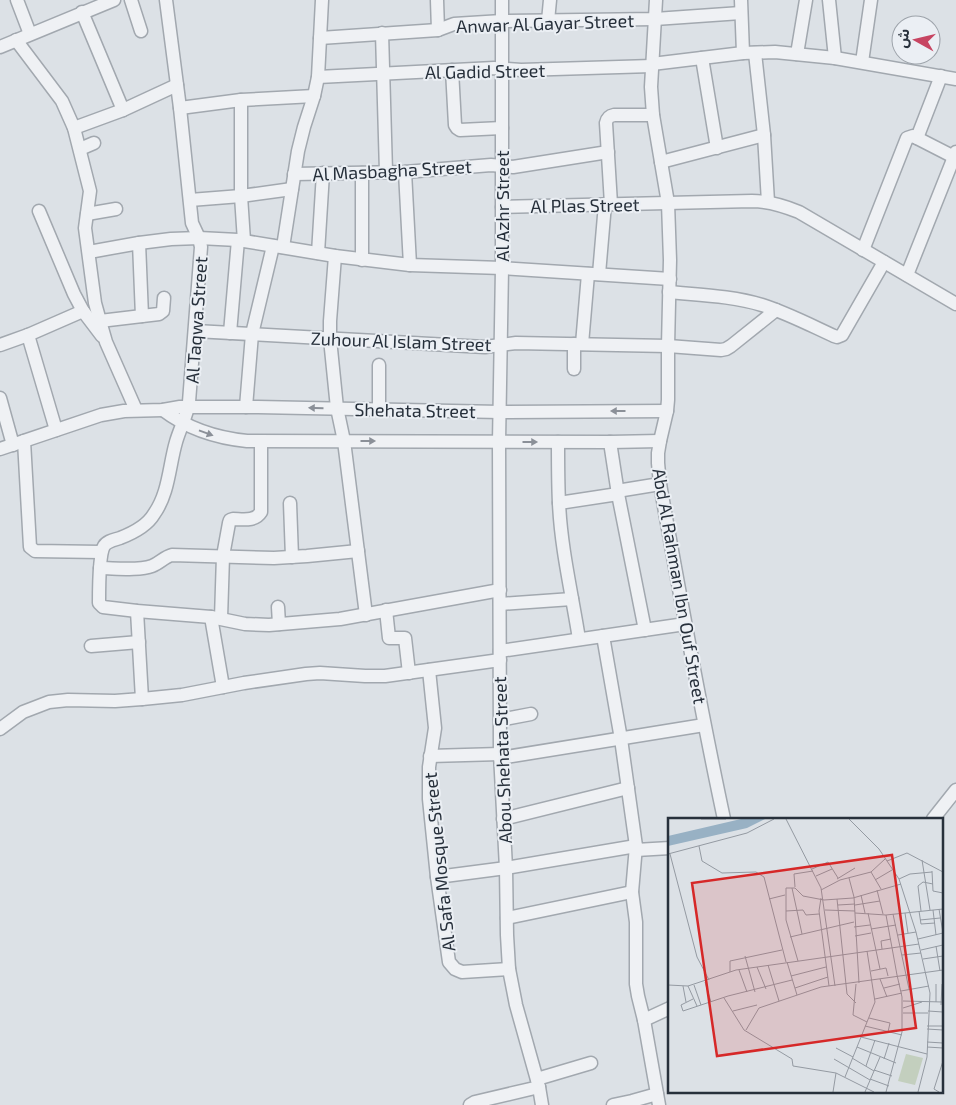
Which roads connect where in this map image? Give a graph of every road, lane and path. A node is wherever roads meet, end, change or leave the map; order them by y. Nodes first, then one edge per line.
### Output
1 (17, 0) edge
2 (114, 0) edge
3 (131, 0) edge
4 (166, 0) edge
5 (322, 0) edge
6 (436, 0) edge
7 (502, 0) edge
8 (550, 0) edge
9 (656, 0) edge
10 (806, 0) edge
11 (828, 0) edge
12 (871, 0) edge
13 (741, 6) edge
14 (82, 12) junction
15 (654, 19) junction
16 (502, 21) junction
17 (548, 21) junction
18 (438, 30) junction
19 (141, 31) dead end
20 (382, 33) junction
21 (30, 34) junction
22 (320, 38) junction
23 (16, 40) junction
24 (0, 47) edge
25 (749, 53) junction
26 (797, 54) junction
27 (702, 58) junction
28 (835, 58) junction
29 (862, 62) junction
30 (652, 65) junction
31 (502, 69) junction
32 (452, 70) junction
33 (384, 74) junction
34 (941, 76) junction
35 (318, 78) junction
36 (956, 79) edge
37 (177, 86) junction
38 (314, 96) junction
39 (241, 100) junction
40 (180, 108) junction
41 (123, 110) junction
42 (653, 115) junction
43 (74, 128) junction
44 (502, 128) junction
45 (764, 135) junction
46 (917, 138) junction
47 (94, 143) dead end
48 (716, 148) junction
49 (80, 149) junction
50 (608, 152) junction
51 (955, 158) edge
52 (662, 162) junction
53 (501, 165) junction
54 (386, 172) junction
55 (405, 172) junction
56 (323, 173) junction
57 (362, 173) junction
58 (294, 174) junction
59 (292, 190) junction
60 (241, 196) junction
61 (190, 200) junction
62 (768, 202) junction
63 (668, 203) junction
64 (608, 204) junction
65 (502, 207) junction
66 (116, 209) dead end
67 (39, 211) dead end
68 (87, 214) junction
69 (199, 238) junction
70 (241, 241) junction
71 (139, 243) junction
72 (278, 247) junction
73 (863, 250) junction
74 (88, 252) junction
75 (318, 253) junction
76 (335, 256) junction
77 (362, 260) junction
78 (884, 262) junction
79 (410, 265) junction
80 (502, 268) junction
81 (594, 274) junction
82 (907, 276) junction
83 (670, 278) junction
84 (669, 292) junction
85 (164, 298) dead end
86 (956, 304) edge
87 (776, 310) junction
88 (83, 311) junction
89 (142, 316) junction
90 (100, 321) junction
91 (195, 331) junction
92 (230, 332) junction
93 (252, 334) junction
94 (28, 335) junction
95 (330, 339) junction
96 (106, 342) junction
97 (578, 344) junction
98 (0, 345) edge
99 (502, 345) junction
100 (668, 346) junction
101 (379, 365) dead end
102 (574, 369) dead end
103 (0, 398) edge
104 (246, 407) junction
105 (188, 408) junction
106 (337, 408) junction
107 (379, 409) junction
108 (136, 410) junction
109 (163, 410) junction
110 (667, 411) junction
111 (500, 412) junction
112 (183, 422) junction
113 (56, 430) junction
114 (344, 441) junction
115 (660, 441) junction
116 (261, 442) junction
117 (499, 442) junction
118 (558, 442) junction
119 (610, 442) junction
120 (19, 443) junction
121 (0, 450) edge
122 (660, 484) junction
123 (617, 492) junction
124 (290, 503) dead end
125 (559, 503) junction
126 (358, 551) junction
127 (101, 552) junction
128 (223, 556) junction
129 (292, 557) junction
130 (100, 568) junction
131 (500, 590) junction
132 (572, 599) junction
133 (500, 604) junction
134 (278, 607) dead end
135 (386, 610) junction
136 (137, 611) junction
137 (366, 615) junction
138 (216, 618) junction
139 (279, 624) junction
140 (685, 624) junction
141 (645, 630) junction
142 (603, 636) junction
143 (579, 639) junction
144 (139, 642) junction
145 (91, 646) dead end
146 (500, 656) junction
147 (429, 670) junction
148 (409, 673) junction
149 (223, 687) junction
150 (142, 700) junction
151 (531, 714) dead end
152 (500, 720) junction
153 (704, 725) junction
154 (0, 729) edge
155 (621, 738) junction
156 (430, 756) junction
157 (500, 756) junction
158 (628, 788) junction
159 (956, 790) edge
160 (724, 818) edge
161 (934, 818) edge
162 (503, 819) junction
163 (636, 848) junction
164 (668, 848) edge
165 (506, 868) junction
166 (437, 877) junction
167 (632, 892) junction
168 (507, 918) junction
169 (509, 970) junction
170 (668, 1009) edge
171 (644, 1020) junction
172 (591, 1063) dead end
173 (538, 1083) junction
174 (658, 1099) edge
175 (470, 1105) edge
176 (542, 1105) edge
177 (613, 1105) edge

1 - 21 street
2 - 14 street
3 - 19 street
4 - 37 street, Al Taqwa Street
5 - 22 street
6 - 18 street
7 - 16 street, Al Azhr Street
8 - 17 street
9 - 15 street
10 - 26 street
11 - 28 street
12 - 29 street
13 - 15 street, Anwar Al Gayar Street
13 - 25 street
14 - 21 street
14 - 41 street
15 - 17 street, Anwar Al Gayar Street
15 - 30 street
16 - 17 street, Anwar Al Gayar Street
16 - 18 street, Anwar Al Gayar Street
16 - 31 street, Al Azhr Street
18 - 20 street, Anwar Al Gayar Street
20 - 22 street, Anwar Al Gayar Street
20 - 33 street
21 - 23 street
22 - 35 street
23 - 24 street
23 - 43 street
25 - 26 street, Al Gadid Street
25 - 27 street, Al Gadid Street
25 - 45 street
26 - 28 street, Al Gadid Street
27 - 30 street, Al Gadid Street
27 - 48 street
28 - 29 street, Al Gadid Street
29 - 34 street, Al Gadid Street
30 - 31 street, Al Gadid Street
30 - 42 street
31 - 32 street, Al Gadid Street
31 - 44 street, Al Azhr Street
32 - 33 street, Al Gadid Street
32 - 44 street
33 - 35 street, Al Gadid Street
33 - 54 street
34 - 36 street, Al Gadid Street
34 - 46 street
35 - 38 street
37 - 40 street, Al Taqwa Street
37 - 41 street
38 - 39 street
38 - 58 street
39 - 40 street
39 - 60 street
40 - 61 street, Al Taqwa Street
41 - 43 street
42 - 50 street
42 - 52 street
43 - 49 street
44 - 53 street, Al Azhr Street
45 - 48 street
45 - 62 street
46 - 51 street
46 - 73 street
47 - 49 street
48 - 52 street
49 - 68 street
50 - 53 street, Al Masbagha Street
50 - 64 street
51 - 82 street
52 - 63 street
53 - 55 street, Al Masbagha Street
53 - 65 street, Al Azhr Street
54 - 55 street, Al Masbagha Street
54 - 57 street, Al Masbagha Street
55 - 79 street
56 - 57 street, Al Masbagha Street
56 - 58 street, Al Masbagha Street
56 - 75 street
57 - 77 street
58 - 59 street
59 - 60 street
59 - 72 street
60 - 61 street
60 - 70 street
61 - 69 street, Al Taqwa Street
62 - 63 street, Al Plas Street
62 - 73 street, Al Plas Street
63 - 64 street, Al Plas Street
63 - 83 street, Abd Al Rahman Ibn Ouf Street
64 - 65 street, Al Plas Street
64 - 81 street
65 - 80 street, Al Azhr Street
66 - 68 street
67 - 88 street
68 - 74 street
69 - 70 street
69 - 71 street
69 - 91 street, Al Taqwa Street
70 - 72 street
70 - 92 street
71 - 74 street
71 - 89 street
72 - 75 street
72 - 93 street
73 - 78 street, Al Plas Street
74 - 90 street
75 - 76 street
76 - 77 street
76 - 95 street
77 - 79 street
78 - 82 street, Al Plas Street
78 - 87 street
79 - 80 street
80 - 81 street
80 - 99 street, Al Azhr Street
81 - 83 street
81 - 97 street
82 - 86 street, Al Plas Street
83 - 84 street, Abd Al Rahman Ibn Ouf Street
84 - 87 street
84 - 100 street, Abd Al Rahman Ibn Ouf Street
85 - 89 street
87 - 100 street, Zuhour Al Islam Street
88 - 94 street
88 - 96 street
89 - 90 street
90 - 96 street
91 - 92 street, Zuhour Al Islam Street
91 - 105 street, Al Taqwa Street
92 - 93 street, Zuhour Al Islam Street
93 - 95 street, Zuhour Al Islam Street
93 - 104 street
94 - 98 street
94 - 113 street
95 - 99 street, Zuhour Al Islam Street
95 - 106 street
96 - 108 street
97 - 99 street, Zuhour Al Islam Street
97 - 100 street, Zuhour Al Islam Street
97 - 102 street
99 - 111 street, Al Azhr Street
100 - 110 street, Abd Al Rahman Ibn Ouf Street
101 - 107 street
103 - 120 street
104 - 105 street, Shehata Street
106 -> 104 street, Shehata Street
105 - 109 street, Shehata Street
105 - 112 street, Al Taqwa Street
106 - 107 street, Shehata Street
106 - 114 street
107 - 111 street, Shehata Street
108 - 109 street, Shehata Street
108 - 113 street, Shehata Street
109 - 112 street, Shehata Street
110 -> 111 street, Shehata Street
110 - 115 street, Abd Al Rahman Ibn Ouf Street
111 - 117 street, Abou Shehata Street
112 -> 116 street, Shehata Street
112 - 127 street, Al Taqwa Street
113 - 120 street, Shehata Street
114 - 116 street, Shehata Street
114 -> 117 street, Shehata Street
114 - 126 street
115 - 119 street, Shehata Street
115 - 122 street, Abd Al Rahman Ibn Ouf Street
116 - 128 street
117 -> 118 street, Shehata Street
117 - 131 street, Abou Shehata Street
118 - 119 street, Shehata Street
118 - 125 street
119 - 123 street
120 - 121 street, Shehata Street
120 - 127 street
122 - 123 street
122 - 140 street, Abd Al Rahman Ibn Ouf Street
123 - 125 street
123 - 141 street
124 - 129 street
125 - 132 street
126 - 129 street
126 - 137 street
127 - 130 street
128 - 129 street
128 - 130 street
128 - 138 street
130 - 136 street
131 - 133 street, Abou Shehata Street
131 - 135 street
132 - 133 street
132 - 143 street
133 - 146 street, Abou Shehata Street
134 - 139 street
135 - 137 street
135 - 148 street
136 - 138 street
136 - 144 street
137 - 139 street
138 - 139 street
138 - 149 street
140 - 141 street
140 - 153 street, Abd Al Rahman Ibn Ouf Street
141 - 142 street
142 - 143 street
142 - 155 street
143 - 146 street
144 - 145 street
144 - 150 street
146 - 147 street
146 - 152 street, Abou Shehata Street
147 - 148 street
147 - 156 street, Al Safa Mosque Street
148 - 149 street
149 - 150 street
150 - 154 street
151 - 152 street
152 - 157 street, Abou Shehata Street
153 - 155 street
153 - 160 street, Abd Al Rahman Ibn Ouf Street
155 - 157 street
155 - 158 street
156 - 157 street
156 - 166 street, Al Safa Mosque Street
157 - 162 street, Abou Shehata Street
158 - 162 street
158 - 163 street
159 - 161 street
162 - 165 street, Abou Shehata Street
163 - 164 street
163 - 165 street
163 - 167 street
165 - 166 street
165 - 168 street, Abou Shehata Street
166 - 169 street, Al Safa Mosque Street
167 - 168 street
167 - 171 street
168 - 169 street, Abou Shehata Street
169 - 173 street, Abou Shehata Street
170 - 171 street
171 - 174 street
172 - 173 street
173 - 175 street
173 - 176 street, Abou Shehata Street
174 - 177 street

